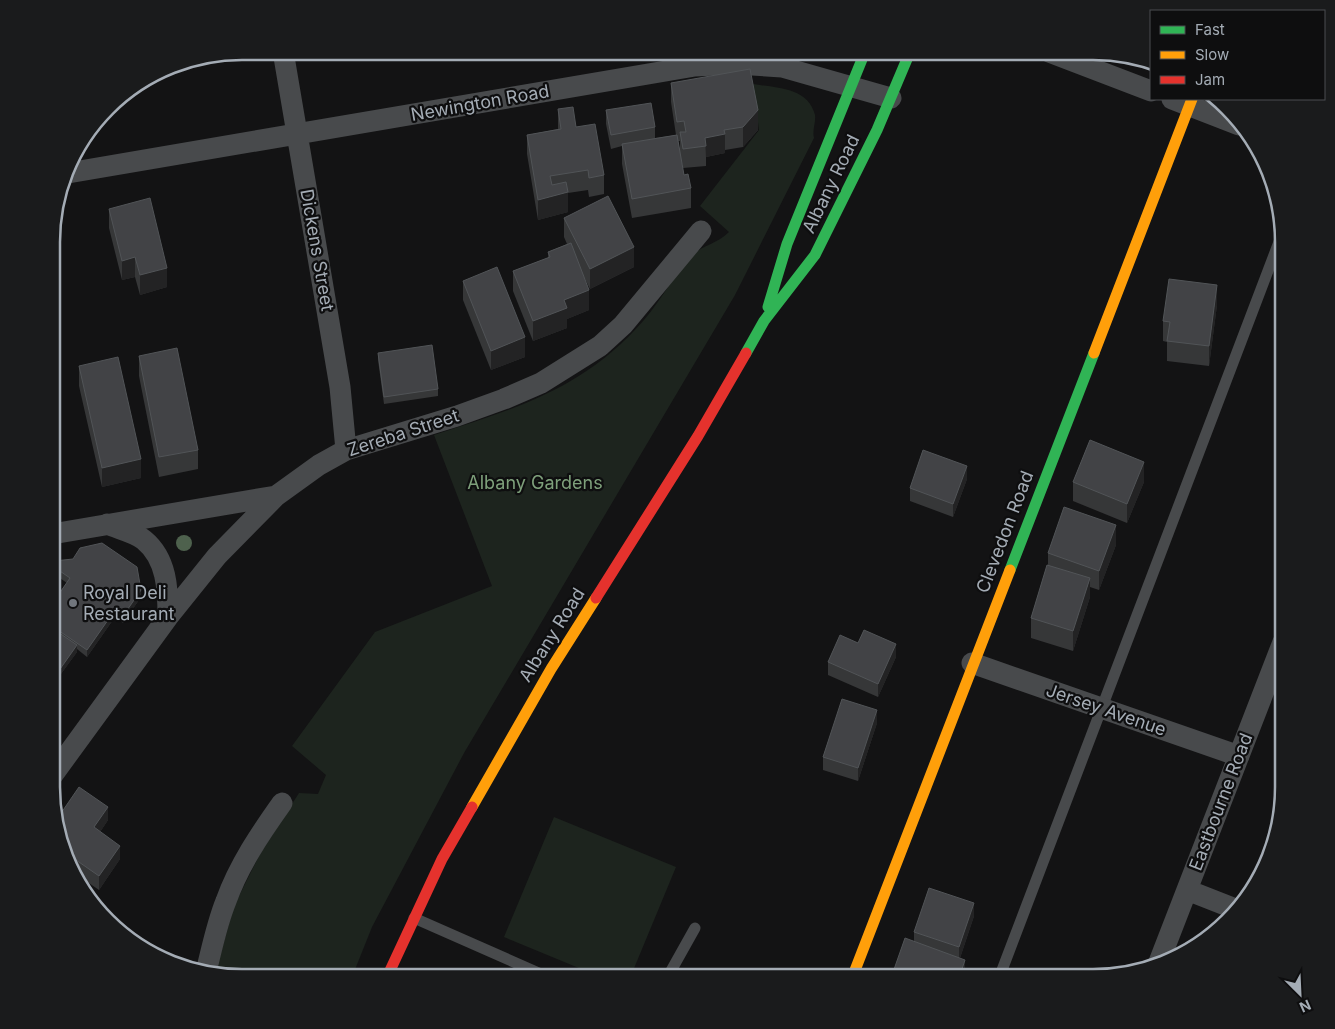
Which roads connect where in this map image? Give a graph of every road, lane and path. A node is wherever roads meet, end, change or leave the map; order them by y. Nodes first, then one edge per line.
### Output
1 (285, 60) edge
2 (862, 60) edge
3 (907, 60) edge
4 (1070, 60) edge
5 (853, 86) junction
6 (1150, 91) edge
7 (891, 98) junction
8 (1185, 101) edge
9 (1229, 120) edge
10 (298, 135) junction
11 (74, 172) edge
12 (701, 231) dead end
13 (1275, 252) edge
14 (764, 321) junction
15 (346, 450) junction
16 (276, 496) junction
17 (107, 524) junction
18 (60, 533) edge
19 (168, 617) junction
20 (972, 663) junction
21 (1275, 665) edge
22 (1101, 708) junction
23 (1239, 756) junction
24 (60, 765) edge
25 (282, 803) dead end
26 (1187, 890) junction
27 (1230, 907) edge
28 (414, 918) junction
29 (695, 928) dead end
30 (1162, 956) edge
31 (208, 966) edge
32 (391, 969) edge
33 (530, 969) edge
34 (671, 969) edge
35 (855, 969) edge
36 (1002, 969) edge

1 - 10 street, Dickens Street
2 - 5 main road, Albany Road
3 - 7 main road, Albany Road
4 - 6 street
5 - 7 street, Newington Road
5 - 10 street, Newington Road
5 - 14 main road, Albany Road
7 - 14 main road, Albany Road
8 - 9 street
8 - 20 main road, Clevedon Road
10 - 11 street, Newington Road
10 - 15 street, Dickens Street
12 - 15 street, Zereba Street
13 - 22 lane
14 - 28 main road, Albany Road
15 - 16 street, Zereba Street
16 - 17 street, Zereba Street
16 - 19 street
17 - 18 street, Zereba Street
17 - 19 street
19 - 24 street
20 - 22 street, Jersey Avenue
20 - 35 main road, Clevedon Road
21 - 23 street, Eastbourne Road
22 - 23 street, Jersey Avenue
22 - 36 lane
23 - 26 street, Eastbourne Road
25 - 31 street
26 - 27 street
26 - 30 street, Eastbourne Road
28 - 32 main road, Albany Road
28 - 33 lane
29 - 34 lane

